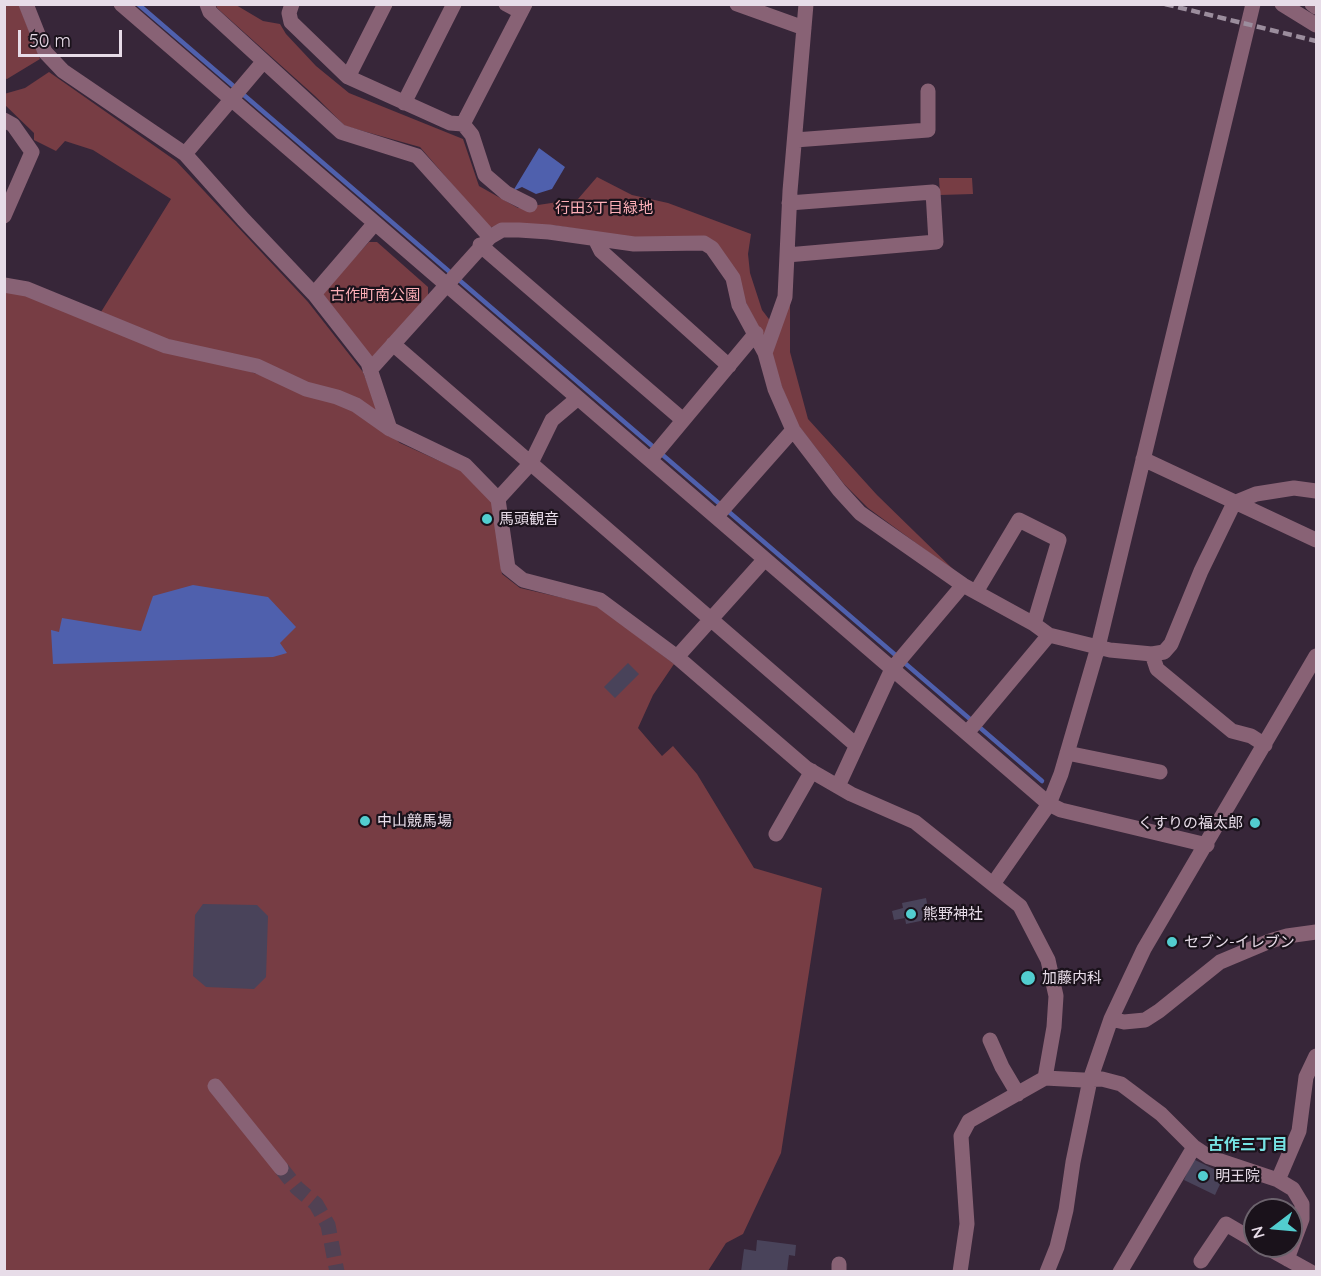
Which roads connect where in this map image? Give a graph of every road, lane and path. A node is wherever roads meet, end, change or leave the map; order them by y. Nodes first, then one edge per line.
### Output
1 (26, 4) edge
2 (122, 4) edge
3 (207, 4) edge
4 (292, 4) edge
5 (385, 4) edge
6 (454, 4) edge
7 (506, 4) edge
8 (737, 4) edge
9 (806, 4) edge
10 (1253, 4) edge
11 (1282, 4) edge
12 (1312, 4) edge
13 (1317, 7) edge
14 (523, 8) edge
15 (1317, 25) edge
16 (804, 28) junction
17 (263, 62) junction
18 (348, 76) junction
19 (928, 91) dead end
20 (231, 100) junction
21 (404, 102) junction
22 (4, 120) edge
23 (463, 123) junction
24 (795, 140) junction
25 (185, 154) junction
26 (789, 203) junction
27 (530, 205) dead end
28 (4, 216) edge
29 (375, 223) junction
30 (595, 239) junction
31 (485, 241) junction
32 (787, 255) junction
33 (446, 284) junction
34 (4, 285) edge
35 (314, 294) junction
36 (756, 333) junction
37 (393, 344) junction
38 (765, 353) junction
39 (729, 366) junction
40 (370, 370) junction
41 (578, 398) junction
42 (683, 420) junction
43 (390, 429) junction
44 (793, 430) junction
45 (1143, 459) junction
46 (650, 460) junction
47 (531, 463) junction
48 (1317, 491) edge
49 (498, 499) junction
50 (1234, 503) junction
51 (716, 517) junction
52 (1317, 540) edge
53 (765, 559) junction
54 (969, 589) junction
55 (711, 619) junction
56 (1034, 624) junction
57 (1049, 635) junction
58 (1098, 647) junction
59 (1152, 654) junction
60 (1317, 656) edge
61 (677, 657) junction
62 (892, 669) junction
63 (967, 734) junction
64 (856, 745) junction
65 (1265, 745) junction
66 (1067, 753) junction
67 (812, 771) junction
68 (1160, 772) dead end
69 (838, 786) junction
70 (1049, 804) junction
71 (776, 834) dead end
72 (1207, 845) junction
73 (993, 884) junction
74 (1317, 932) edge
75 (1111, 1019) junction
76 (990, 1040) dead end
77 (1317, 1056) edge
78 (1045, 1078) junction
79 (1090, 1080) junction
80 (215, 1086) dead end
81 (1018, 1094) junction
82 (1194, 1147) junction
83 (281, 1168) tunnel mouth
84 (1278, 1180) junction
85 (1309, 1206) edge
86 (1243, 1233) edge
87 (1287, 1259) joint
88 (1201, 1261) dead end
89 (960, 1272) edge
90 (1047, 1272) edge
91 (1120, 1272) edge
92 (1311, 1272) edge

1 - 25 street
2 - 20 street
3 - 17 street
4 - 18 street
5 - 18 street
6 - 21 street
7 - 14 street
8 - 16 street
9 - 16 street
10 - 45 street
11 - 15 street
12 - 13 street
14 - 23 street
16 - 24 street
17 - 20 street
17 - 31 street
18 - 21 street
19 - 24 street
20 - 25 street
20 - 29 street
21 - 23 street
22 - 28 street
23 - 27 street
24 - 26 street
25 - 35 street
26 - 32 street
26 - 32 street
29 - 33 street
29 - 35 street
30 - 31 street
30 - 36 street
30 - 39 street
31 - 33 street
31 - 42 street
32 - 38 street
33 - 37 street
33 - 41 street
34 - 43 street
35 - 40 street
36 - 38 street
36 - 39 street
37 - 40 street
37 - 47 street
38 - 44 street
39 - 42 street
40 - 43 street
41 - 46 street
41 - 47 street
42 - 46 street
43 - 49 street
44 - 51 street
44 - 54 street
45 - 50 street
45 - 58 street
46 - 51 street
47 - 49 street
47 - 55 street
48 - 50 street
49 - 61 street
50 - 52 street
50 - 59 street
51 - 53 street
53 - 55 street
53 - 62 street
54 - 56 street
54 - 56 street
54 - 62 street
55 - 61 street
55 - 64 street
56 - 57 street
57 - 58 street
57 - 63 street
58 - 59 street
58 - 66 street
59 - 65 street
60 - 65 street
61 - 67 street
62 - 63 street
62 - 64 street
63 - 70 street
64 - 69 street
65 - 72 street
66 - 68 street
66 - 70 street
67 - 69 street
67 - 71 street
69 - 73 street
70 - 72 street
70 - 73 street
72 - 75 street
73 - 78 street
74 - 75 street
75 - 79 street
76 - 81 street
77 - 84 street
78 - 79 street
78 - 81 street
79 - 82 street
79 - 90 street
80 - 83 street
81 - 89 street
82 - 84 street
82 - 91 street
84 - 85 street
85 - 87 street
86 - 88 street
87 - 92 street

